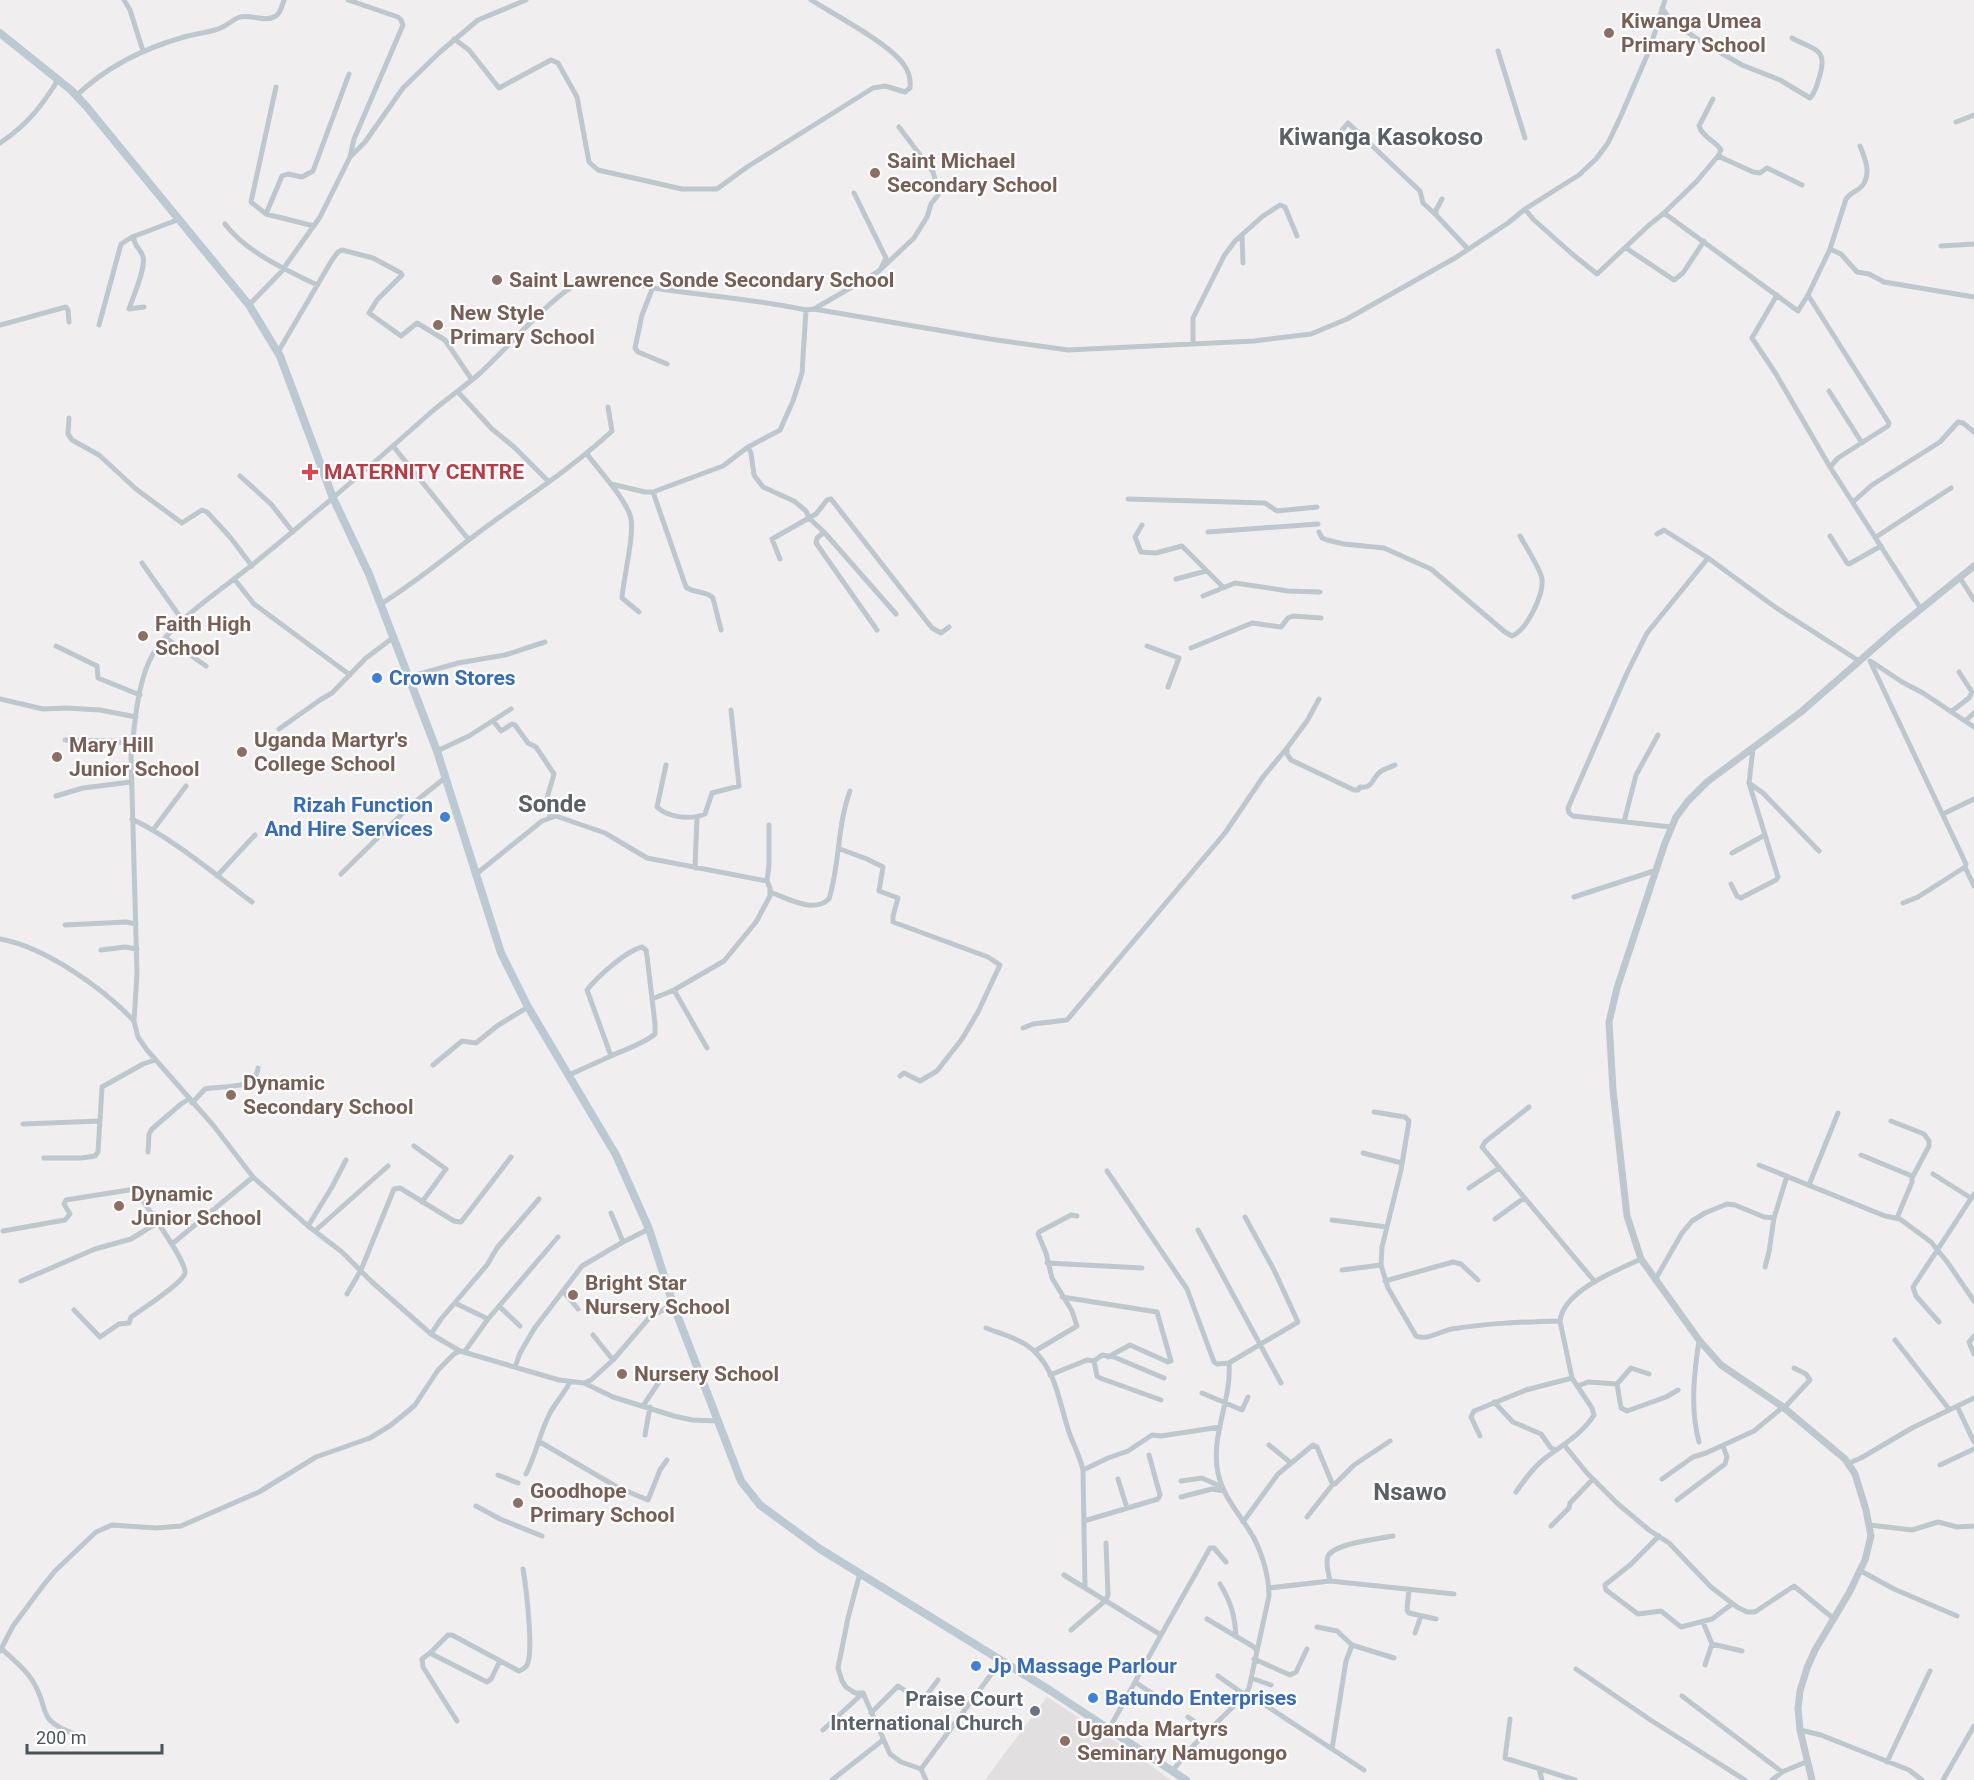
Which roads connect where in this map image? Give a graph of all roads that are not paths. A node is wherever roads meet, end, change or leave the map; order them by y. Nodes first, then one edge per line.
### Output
1 (124, 0) edge
2 (284, 0) edge
3 (348, 0) edge
4 (526, 0) edge
5 (811, 0) edge
6 (1665, 0) edge
7 (1662, 8) junction
8 (0, 33) edge
9 (1792, 38) dead end
10 (454, 39) junction
11 (144, 51) junction
12 (1498, 51) dead end
13 (349, 74) dead end
14 (58, 80) junction
15 (276, 87) dead end
16 (76, 96) junction
17 (1713, 99) dead end
18 (1974, 115) edge
19 (1956, 122) dead end
20 (899, 127) dead end
21 (1338, 135) dead end
22 (1525, 138) dead end
23 (0, 143) edge
24 (1860, 146) dead end
25 (1718, 156) junction
26 (350, 157) junction
27 (1802, 185) dead end
28 (854, 193) dead end
29 (1442, 199) dead end
30 (1525, 208) junction
31 (1664, 213) junction
32 (266, 214) junction
33 (1436, 215) junction
34 (180, 219) junction
35 (225, 224) dead end
36 (314, 226) junction
37 (1242, 235) junction
38 (132, 237) junction
39 (1298, 237) dead end
40 (1704, 241) junction
41 (1974, 244) edge
42 (1941, 246) dead end
43 (1626, 248) junction
44 (1468, 249) junction
45 (1830, 249) junction
46 (1244, 263) dead end
47 (284, 269) junction
48 (880, 270) junction
49 (318, 285) junction
50 (653, 287) junction
51 (1777, 295) junction
52 (1808, 295) junction
53 (1974, 297) edge
54 (249, 305) junction
55 (144, 307) dead end
56 (814, 309) junction
57 (806, 310) junction
58 (69, 322) dead end
59 (0, 325) edge
60 (99, 325) dead end
61 (1193, 344) junction
62 (278, 352) junction
63 (667, 364) dead end
64 (472, 380) junction
65 (1829, 391) dead end
66 (458, 392) junction
67 (608, 407) dead end
68 (69, 418) dead end
69 (1974, 432) edge
70 (1862, 443) junction
71 (393, 446) junction
72 (748, 447) junction
73 (587, 454) junction
74 (1830, 467) junction
75 (240, 476) dead end
76 (548, 481) junction
77 (611, 484) junction
78 (1951, 488) dead end
79 (653, 492) junction
80 (333, 498) junction
81 (1128, 499) dead end
82 (1853, 502) junction
83 (1317, 507) dead end
84 (809, 518) junction
85 (1318, 524) dead end
86 (1142, 525) dead end
87 (1208, 531) dead end
88 (293, 532) junction
89 (824, 532) junction
90 (1318, 532) dead end
91 (1657, 534) dead end
92 (1520, 536) dead end
93 (1830, 536) dead end
94 (1876, 537) junction
95 (469, 540) junction
96 (1881, 546) junction
97 (1708, 558) junction
98 (780, 560) dead end
99 (142, 563) dead end
100 (252, 566) junction
101 (1974, 566) edge
102 (1206, 571) junction
103 (1960, 578) junction
104 (1176, 579) dead end
105 (235, 580) junction
106 (1223, 586) junction
107 (1320, 592) dead end
108 (1203, 596) dead end
109 (1974, 600) edge
110 (381, 604) junction
111 (1921, 609) junction
112 (639, 612) dead end
113 (896, 614) dead end
114 (1321, 618) dead end
115 (183, 621) junction
116 (949, 627) dead end
117 (722, 630) dead end
118 (877, 630) dead end
119 (394, 637) junction
120 (166, 638) junction
121 (545, 642) dead end
122 (56, 646) dead end
123 (1147, 646) dead end
124 (1191, 648) dead end
125 (1870, 657) junction
126 (1859, 661) junction
127 (206, 666) dead end
128 (1959, 672) dead end
129 (351, 675) junction
130 (409, 677) junction
131 (1168, 687) dead end
132 (140, 695) junction
133 (0, 699) edge
134 (1319, 699) dead end
135 (511, 709) dead end
136 (731, 710) dead end
137 (1952, 711) junction
138 (1974, 713) edge
139 (136, 717) junction
140 (1965, 721) junction
141 (494, 722) junction
142 (1974, 727) edge
143 (279, 729) dead end
144 (1658, 735) dead end
145 (65, 740) dead end
146 (132, 745) junction
147 (1753, 747) junction
148 (1287, 748) junction
149 (437, 750) junction
150 (666, 765) dead end
151 (1395, 765) dead end
152 (446, 777) junction
153 (131, 782) junction
154 (1749, 783) junction
155 (186, 786) dead end
156 (850, 791) dead end
157 (56, 796) dead end
158 (1974, 800) edge
159 (1943, 814) junction
160 (550, 817) junction
161 (697, 817) junction
162 (132, 819) junction
163 (1624, 822) junction
164 (769, 825) dead end
165 (1671, 827) junction
166 (153, 830) junction
167 (255, 835) dead end
168 (1765, 835) junction
169 (840, 849) junction
170 (1819, 851) dead end
171 (1732, 853) dead end
172 (695, 867) junction
173 (1965, 867) junction
174 (1657, 870) junction
175 (341, 874) dead end
176 (475, 875) junction
177 (217, 876) junction
178 (767, 881) junction
179 (1731, 884) dead end
180 (1974, 886) edge
181 (770, 892) junction
182 (1574, 897) dead end
183 (252, 902) dead end
184 (1903, 903) dead end
185 (136, 924) junction
186 (64, 926) dead end
187 (0, 939) edge
188 (137, 949) junction
189 (101, 950) dead end
190 (674, 990) junction
191 (652, 999) junction
192 (528, 1007) junction
193 (134, 1021) junction
194 (1023, 1028) dead end
195 (707, 1048) dead end
196 (611, 1056) junction
197 (155, 1060) junction
198 (433, 1065) dead end
199 (258, 1068) dead end
200 (569, 1075) junction
201 (900, 1076) dead end
202 (191, 1101) junction
203 (1529, 1107) dead end
204 (1374, 1112) dead end
205 (1838, 1113) dead end
206 (100, 1121) junction
207 (1891, 1121) dead end
208 (23, 1124) dead end
209 (414, 1146) dead end
210 (148, 1152) dead end
211 (1363, 1154) dead end
212 (1861, 1155) dead end
213 (511, 1157) dead end
214 (44, 1158) dead end
215 (346, 1160) dead end
216 (1402, 1163) junction
217 (1759, 1165) dead end
218 (388, 1166) dead end
219 (1499, 1168) junction
220 (1107, 1171) dead end
221 (1933, 1174) dead end
222 (1787, 1176) junction
223 (253, 1177) junction
224 (1912, 1178) junction
225 (1809, 1185) junction
226 (1469, 1188) dead end
227 (1973, 1196) edge
228 (1524, 1198) junction
229 (539, 1199) dead end
230 (422, 1202) junction
231 (611, 1213) dead end
232 (1077, 1216) dead end
233 (1245, 1217) dead end
234 (1774, 1218) junction
235 (1897, 1218) junction
236 (1495, 1219) dead end
237 (1332, 1220) dead end
238 (157, 1223) junction
239 (308, 1226) junction
240 (1387, 1227) junction
241 (649, 1229) junction
242 (1198, 1230) dead end
243 (3, 1231) dead end
244 (315, 1231) junction
245 (558, 1237) dead end
246 (623, 1242) junction
247 (172, 1245) junction
248 (1938, 1250) junction
249 (1641, 1259) junction
250 (1047, 1263) junction
251 (1381, 1265) junction
252 (1764, 1267) dead end
253 (1142, 1268) dead end
254 (361, 1270) junction
255 (1342, 1270) dead end
256 (1478, 1280) dead end
257 (21, 1281) dead end
258 (1385, 1281) junction
259 (1655, 1281) junction
260 (1594, 1282) junction
261 (563, 1291) junction
262 (347, 1294) dead end
263 (1062, 1297) junction
264 (1974, 1301) edge
265 (455, 1302) junction
266 (673, 1304) junction
267 (500, 1306) junction
268 (578, 1309) dead end
269 (74, 1310) dead end
270 (488, 1319) junction
271 (1560, 1321) junction
272 (1940, 1322) dead end
273 (520, 1326) dead end
274 (986, 1328) dead end
275 (431, 1334) junction
276 (593, 1335) dead end
277 (1974, 1336) edge
278 (1699, 1340) junction
279 (1895, 1340) dead end
280 (1260, 1345) junction
281 (463, 1351) junction
282 (1035, 1351) junction
283 (1974, 1354) edge
284 (1108, 1357) junction
285 (613, 1359) junction
286 (1094, 1360) junction
287 (1229, 1363) junction
288 (514, 1367) junction
289 (1794, 1368) dead end
290 (1649, 1374) dead end
291 (1050, 1375) junction
292 (1164, 1378) dead end
293 (1572, 1378) junction
294 (661, 1379) dead end
295 (570, 1382) junction
296 (584, 1383) junction
297 (1281, 1383) dead end
298 (1617, 1384) junction
299 (1578, 1386) junction
300 (1678, 1390) dead end
301 (1202, 1393) dead end
302 (1248, 1397) dead end
303 (1974, 1398) edge
304 (1161, 1400) dead end
305 (1494, 1402) junction
306 (1226, 1404) junction
307 (643, 1406) junction
308 (1957, 1406) junction
309 (650, 1407) junction
310 (1783, 1407) junction
311 (1949, 1410) junction
312 (717, 1421) junction
313 (1220, 1427) junction
314 (645, 1435) dead end
315 (1480, 1436) dead end
316 (1390, 1441) dead end
317 (540, 1442) junction
318 (1700, 1442) dead end
319 (1974, 1442) edge
320 (1269, 1445) dead end
321 (1565, 1446) junction
322 (1723, 1446) junction
323 (1974, 1449) edge
324 (1557, 1450) junction
325 (1149, 1455) dead end
326 (667, 1460) dead end
327 (1849, 1463) junction
328 (1291, 1464) junction
329 (1940, 1466) dead end
330 (1083, 1470) junction
331 (526, 1474) dead end
332 (498, 1475) dead end
333 (1118, 1479) dead end
334 (1593, 1479) junction
335 (1662, 1479) dead end
336 (1181, 1481) dead end
337 (518, 1483) dead end
338 (1333, 1484) junction
339 (1223, 1489) junction
340 (1516, 1492) dead end
341 (1182, 1497) dead end
342 (1677, 1500) dead end
343 (476, 1506) dead end
344 (1127, 1508) junction
345 (1307, 1517) dead end
346 (1084, 1521) junction
347 (1243, 1522) junction
348 (1870, 1525) junction
349 (1551, 1526) dead end
350 (1974, 1526) edge
351 (542, 1536) dead end
352 (1393, 1536) dead end
353 (1659, 1536) junction
354 (1106, 1543) dead end
355 (1226, 1562) dead end
356 (523, 1569) dead end
357 (1861, 1571) junction
358 (860, 1573) junction
359 (1064, 1575) dead end
360 (1330, 1581) junction
361 (1220, 1584) dead end
362 (1085, 1587) junction
363 (1269, 1588) junction
364 (1409, 1589) junction
365 (1454, 1594) dead end
366 (1106, 1600) junction
367 (1732, 1604) junction
368 (1421, 1616) junction
369 (1957, 1616) dead end
370 (1207, 1619) dead end
371 (1436, 1619) dead end
372 (1834, 1619) junction
373 (1703, 1622) junction
374 (1317, 1627) dead end
375 (1071, 1630) dead end
376 (1415, 1633) dead end
377 (1161, 1635) junction
378 (1236, 1637) junction
379 (0, 1638) edge
380 (6, 1643) junction
381 (1712, 1644) junction
382 (1352, 1645) junction
383 (1307, 1649) dead end
384 (1, 1650) edge
385 (1257, 1651) junction
386 (1742, 1651) dead end
387 (430, 1653) junction
388 (1394, 1658) dead end
389 (1254, 1659) junction
390 (500, 1660) junction
391 (1001, 1661) junction
392 (1705, 1665) dead end
393 (1576, 1669) dead end
394 (1930, 1671) dead end
395 (1218, 1676) dead end
396 (1251, 1678) junction
397 (938, 1680) dead end
398 (1135, 1682) junction
399 (1272, 1685) dead end
400 (863, 1693) junction
401 (1246, 1694) junction
402 (1682, 1696) dead end
403 (1165, 1702) dead end
404 (871, 1713) junction
405 (1188, 1717) dead end
406 (1510, 1719) dead end
407 (456, 1721) dead end
408 (1974, 1726) edge
409 (1109, 1729) junction
410 (822, 1730) dead end
411 (1800, 1730) junction
412 (1207, 1731) junction
413 (77, 1735) dead end
414 (883, 1740) junction
415 (1332, 1749) junction
416 (1806, 1762) junction
417 (1887, 1762) junction
418 (921, 1769) junction
419 (1539, 1769) junction
420 (1364, 1770) dead end
421 (1172, 1771) junction
422 (1782, 1772) junction
423 (832, 1780) edge
424 (926, 1780) edge
425 (1186, 1780) edge
426 (1542, 1780) edge
427 (1575, 1780) edge
428 (1745, 1780) edge
429 (1772, 1780) edge
430 (1812, 1780) edge
431 (1922, 1780) edge
432 (1943, 1780) edge

1 - 11 street
2 - 11 street
3 - 26 street
4 - 10 street
5 - 10 street
6 - 7 street
7 - 9 street
7 - 30 street
8 - 14 main road
10 - 26 street
11 - 16 street
12 - 22 street
13 - 32 street
14 - 16 main road
14 - 23 street
15 - 32 street
16 - 34 main road
17 - 25 street
18 - 19 street
20 - 48 street
21 - 33 street
24 - 45 street
25 - 27 street
25 - 31 street
26 - 36 street
28 - 48 street
29 - 33 street
30 - 43 street
30 - 44 street
31 - 40 street
31 - 43 street
32 - 36 street
33 - 44 street
34 - 38 street
34 - 54 main road
35 - 47 street
36 - 47 street
37 - 39 street
37 - 46 street
37 - 61 street
38 - 55 street
38 - 60 street
40 - 43 street
40 - 51 street
41 - 42 street
44 - 61 street
45 - 52 street
45 - 53 street
47 - 49 street
47 - 54 street
48 - 56 street
49 - 62 street
49 - 64 street
50 - 57 street
50 - 63 street
50 - 64 street
51 - 52 street
51 - 74 street
52 - 70 street
54 - 62 main road
56 - 57 street
56 - 61 street
57 - 72 street
58 - 59 street
62 - 80 main road
64 - 66 street
65 - 70 street
66 - 71 street
66 - 76 street
67 - 73 street
68 - 100 street
69 - 82 street
70 - 74 street
71 - 80 street
71 - 95 street
72 - 79 street
72 - 84 street
73 - 76 street
73 - 77 street
74 - 82 street
75 - 88 street
76 - 95 street
77 - 79 street
77 - 112 street
78 - 94 street
79 - 117 street
80 - 88 street
80 - 110 main road
81 - 83 street
82 - 94 street
84 - 89 street
84 - 98 street
84 - 116 street
85 - 87 street
86 - 102 street
88 - 100 street
89 - 113 street
89 - 118 street
90 - 92 street
91 - 97 street
93 - 96 street
94 - 96 street
95 - 110 street
96 - 111 street
97 - 126 street
97 - 163 street
99 - 115 street
100 - 105 street
101 - 103 street
102 - 104 street
102 - 106 street
103 - 109 street
103 - 111 street
105 - 115 street
105 - 129 street
106 - 107 street
106 - 108 street
110 - 119 main road
111 - 125 street
114 - 124 street
115 - 120 street
119 - 129 street
119 - 130 main road
120 - 127 street
120 - 132 street
121 - 130 street
122 - 132 street
123 - 131 street
125 - 126 street
125 - 137 street
125 - 159 street
126 - 147 street
128 - 137 street
129 - 143 street
130 - 149 main road
132 - 139 street
133 - 139 street
134 - 148 street
135 - 141 street
136 - 161 street
137 - 140 street
138 - 140 street
139 - 146 street
140 - 142 street
141 - 149 street
141 - 160 street
144 - 163 street
145 - 146 street
146 - 153 street
147 - 154 street
147 - 165 street
148 - 151 street
148 - 194 street
149 - 152 main road
150 - 161 street
152 - 175 street
152 - 176 main road
153 - 157 street
153 - 162 street
154 - 168 street
154 - 170 street
155 - 166 street
156 - 169 street
158 - 159 street
159 - 173 street
160 - 172 street
160 - 176 street
161 - 172 street
162 - 166 street
162 - 185 street
163 - 165 street
164 - 178 street
165 - 174 street
166 - 177 street
167 - 177 street
168 - 171 street
168 - 179 street
169 - 181 street
169 - 201 street
172 - 178 street
173 - 180 street
173 - 184 street
174 - 182 street
174 - 249 street
176 - 192 main road
177 - 183 street
178 - 181 street
181 - 190 street
185 - 186 street
185 - 188 street
187 - 193 street
188 - 189 street
188 - 193 street
190 - 191 street
190 - 195 street
191 - 196 street
191 - 196 street
192 - 198 street
192 - 200 main road
193 - 197 street
196 - 200 street
197 - 202 street
197 - 206 street
199 - 202 street
200 - 241 main road
202 - 210 street
202 - 223 street
203 - 219 street
204 - 216 street
205 - 225 street
206 - 208 street
206 - 214 street
207 - 224 street
209 - 230 street
211 - 216 street
212 - 224 street
213 - 230 street
215 - 239 street
216 - 240 street
217 - 222 street
218 - 244 street
219 - 226 street
219 - 228 street
220 - 287 street
221 - 227 street
222 - 225 street
222 - 234 street
223 - 239 street
223 - 247 street
224 - 235 street
225 - 235 street
227 - 248 street
228 - 236 street
228 - 260 street
229 - 265 street
230 - 254 street
231 - 246 street
232 - 250 street
233 - 280 street
234 - 252 street
234 - 259 street
235 - 248 street
237 - 240 street
238 - 243 street
238 - 247 street
238 - 257 street
239 - 244 street
240 - 251 street
241 - 246 street
241 - 266 main road
242 - 280 street
244 - 254 street
245 - 267 street
246 - 261 street
247 - 269 street
248 - 264 street
248 - 272 street
249 - 259 street
249 - 260 street
250 - 253 street
250 - 263 street
251 - 255 street
251 - 258 street
254 - 262 street
254 - 275 street
256 - 258 street
258 - 271 street
259 - 278 street
260 - 271 street
261 - 268 street
261 - 288 street
263 - 282 street
263 - 284 street
265 - 270 street
265 - 275 street
266 - 285 street
266 - 312 main road
267 - 270 street
267 - 273 street
270 - 281 street
271 - 293 street
274 - 282 street
275 - 281 street
276 - 285 street
277 - 283 street
278 - 310 street
278 - 318 street
279 - 311 street
280 - 287 street
280 - 297 street
281 - 288 street
281 - 380 street
282 - 291 street
284 - 286 street
284 - 292 street
285 - 296 street
286 - 291 street
286 - 304 street
287 - 306 street
288 - 295 street
289 - 310 street
290 - 298 street
291 - 330 street
293 - 299 street
293 - 305 street
294 - 307 street
295 - 296 street
295 - 317 street
296 - 307 street
298 - 299 street
298 - 300 street
299 - 321 street
301 - 306 street
302 - 306 street
303 - 308 street
305 - 315 street
305 - 324 street
306 - 313 street
307 - 309 street
308 - 311 street
308 - 319 street
309 - 312 street
309 - 314 street
310 - 322 street
310 - 327 street
311 - 327 street
312 - 358 main road
313 - 330 street
313 - 339 street
316 - 338 street
317 - 326 street
317 - 331 street
320 - 328 street
321 - 324 street
321 - 334 street
322 - 335 street
322 - 342 street
323 - 329 street
324 - 340 street
325 - 344 street
327 - 348 street
328 - 338 street
328 - 347 street
330 - 346 street
332 - 337 street
333 - 344 street
334 - 349 street
334 - 353 street
336 - 339 street
338 - 345 street
339 - 341 street
339 - 347 street
343 - 351 street
344 - 346 street
346 - 362 street
347 - 363 street
348 - 350 street
348 - 357 street
352 - 360 street
353 - 367 street
353 - 373 street
354 - 366 street
355 - 377 street
356 - 390 street
357 - 369 street
357 - 372 street
358 - 391 main road
358 - 400 street
359 - 362 street
360 - 363 street
360 - 364 street
361 - 378 street
362 - 366 street
363 - 385 street
364 - 365 street
364 - 368 street
366 - 375 street
366 - 377 street
367 - 372 street
367 - 373 street
368 - 371 street
368 - 376 street
370 - 378 street
372 - 411 street
373 - 381 street
374 - 382 street
377 - 398 street
378 - 385 street
379 - 380 street
380 - 384 street
381 - 386 street
381 - 392 street
382 - 388 street
382 - 415 street
383 - 389 street
384 - 413 street
385 - 389 street
387 - 390 street
387 - 390 street
387 - 407 street
389 - 396 street
391 - 409 main road
391 - 418 street
393 - 428 street
394 - 417 street
395 - 401 street
396 - 399 street
396 - 401 street
397 - 404 street
398 - 403 street
398 - 409 street
400 - 404 street
400 - 410 street
401 - 412 street
401 - 415 street
402 - 422 street
404 - 414 street
405 - 412 street
406 - 419 street
408 - 432 street
409 - 421 main road
411 - 416 street
411 - 417 street
412 - 421 street
414 - 418 street
414 - 423 street
415 - 420 street
416 - 422 street
416 - 430 street
417 - 431 street
418 - 424 street
419 - 426 street
419 - 427 street
421 - 425 main road
422 - 429 street

